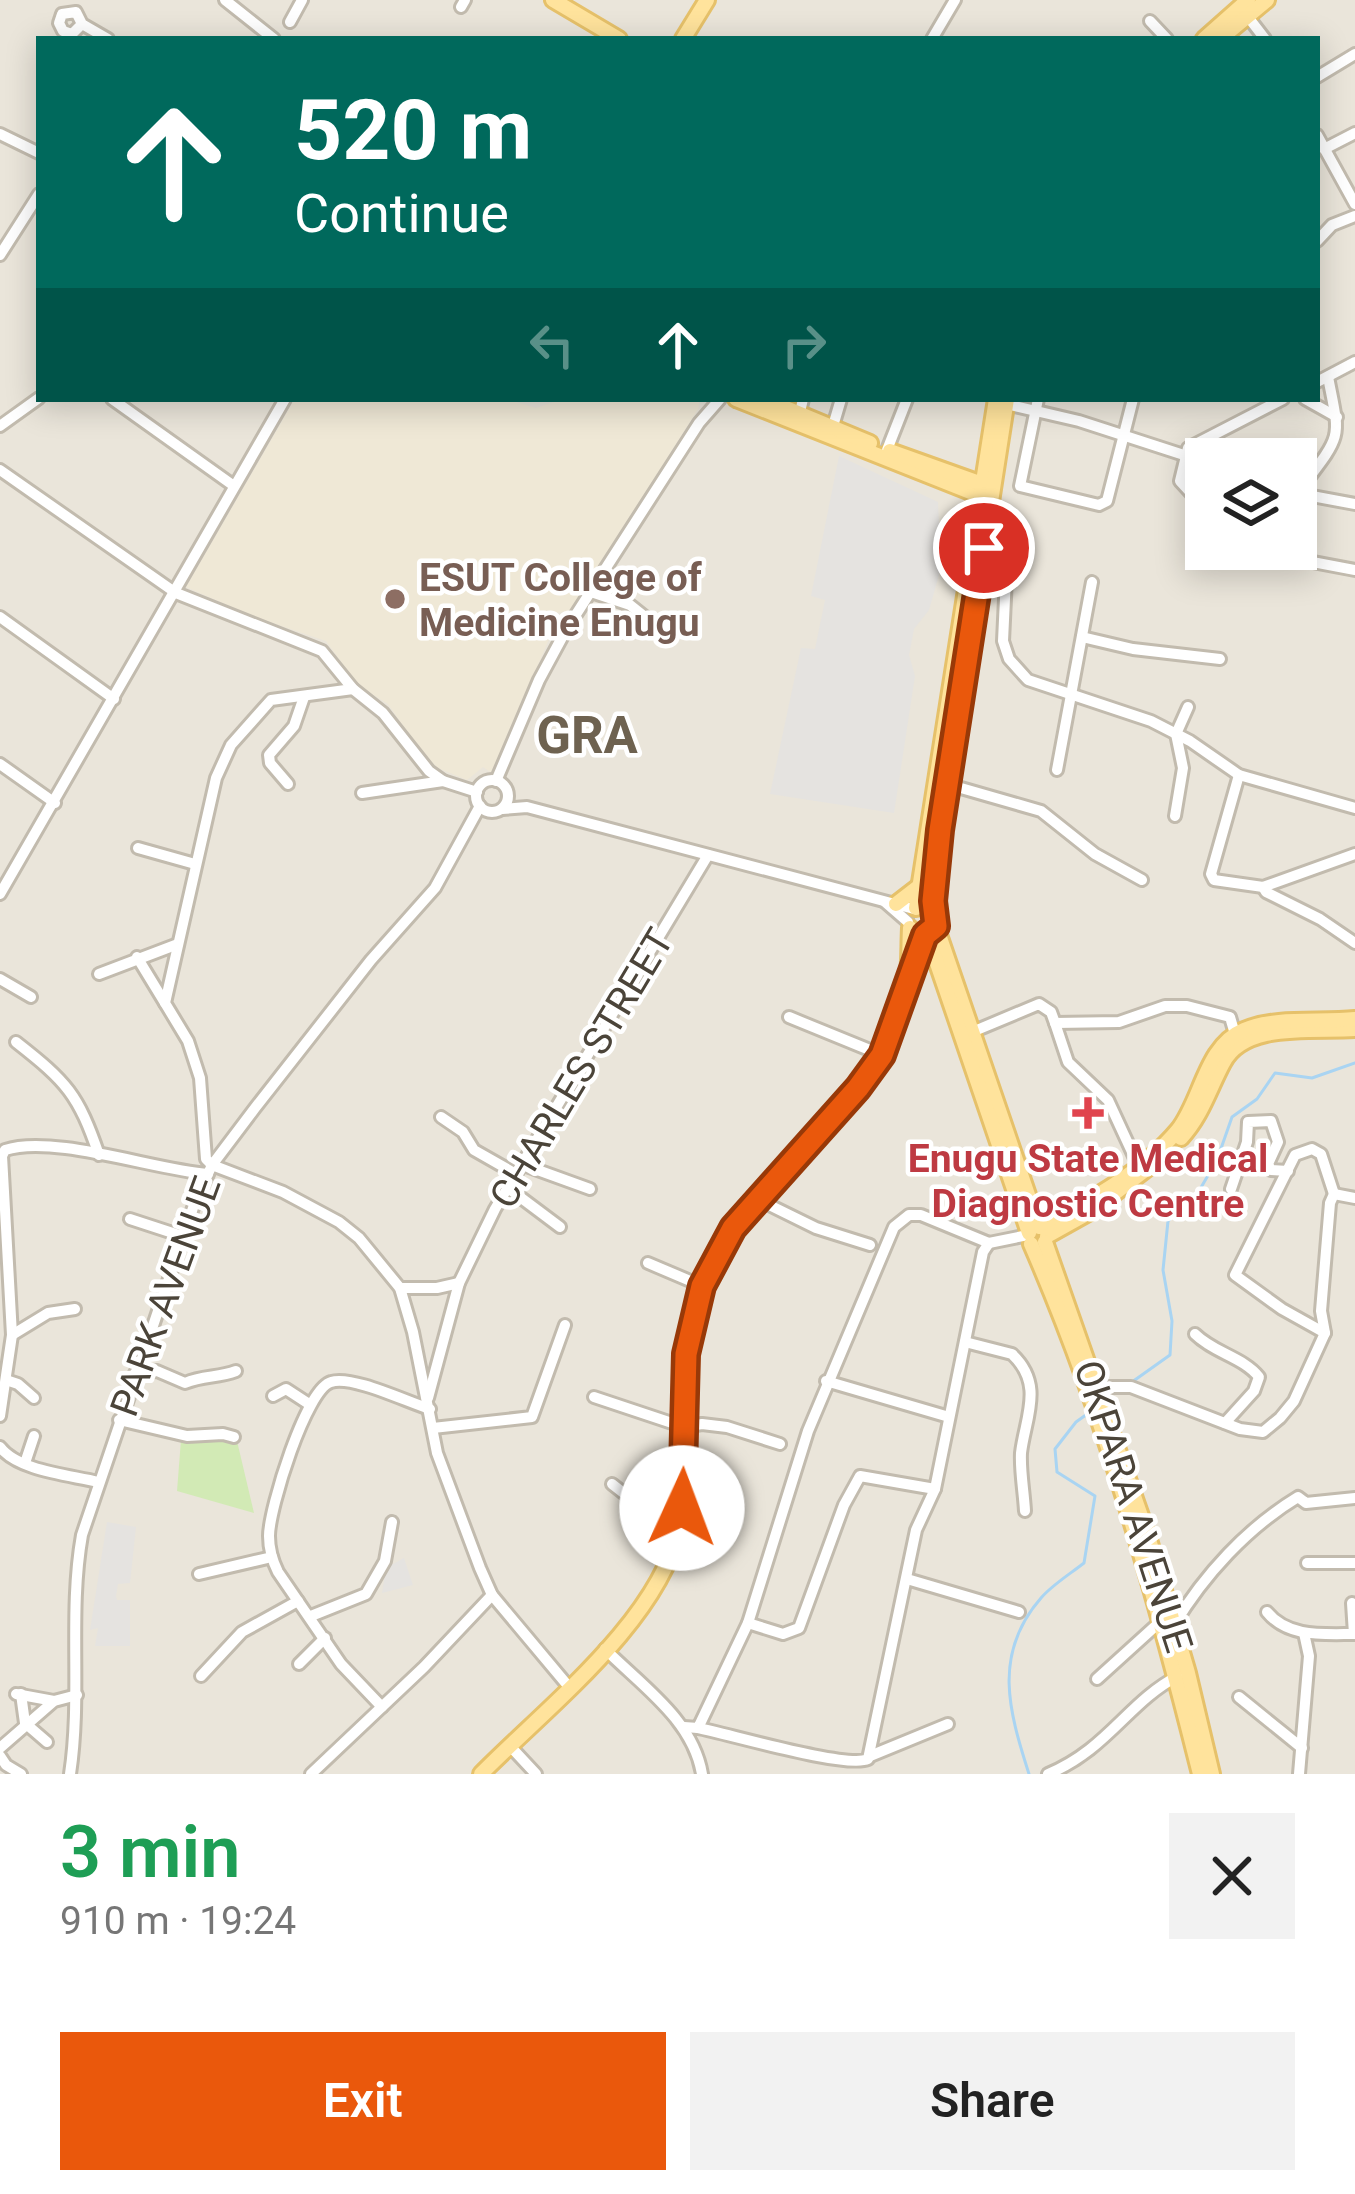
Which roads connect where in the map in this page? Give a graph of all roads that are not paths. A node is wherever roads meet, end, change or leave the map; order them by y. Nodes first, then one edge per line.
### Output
1 (225, 0) edge
2 (302, 0) edge
3 (553, 0) edge
4 (707, 0) edge
5 (955, 0) edge
6 (1267, 0) edge
7 (1245, 8) edge
8 (1150, 21) dead end
9 (290, 22) dead end
10 (82, 24) dead end
11 (103, 36) edge
12 (270, 36) edge
13 (614, 36) edge
14 (685, 36) edge
15 (934, 36) edge
16 (1164, 36) edge
17 (1208, 36) edge
18 (1222, 36) edge
19 (1262, 36) edge
20 (1355, 54) edge
21 (1320, 75) edge
22 (1355, 133) edge
23 (0, 134) edge
24 (1320, 141) edge
25 (1324, 149) junction
26 (36, 152) edge
27 (36, 199) edge
28 (1355, 204) edge
29 (1355, 216) edge
30 (1320, 237) edge
31 (0, 255) edge
32 (1355, 362) edge
33 (1323, 380) edge
34 (36, 400) edge
35 (116, 402) edge
36 (283, 402) edge
37 (707, 402) edge
38 (717, 402) edge
39 (763, 402) edge
40 (840, 402) edge
41 (906, 402) edge
42 (1003, 402) edge
43 (1132, 402) edge
44 (1277, 402) edge
45 (1310, 402) edge
46 (1037, 404) edge
47 (802, 406) edge
48 (1337, 417) junction
49 (700, 422) junction
50 (0, 426) edge
51 (832, 426) junction
52 (1125, 435) junction
53 (1207, 438) edge
54 (886, 450) junction
55 (1185, 455) edge
56 (1185, 459) edge
57 (1317, 466) edge
58 (0, 470) edge
59 (234, 486) junction
60 (1185, 487) edge
61 (988, 493) junction
62 (1317, 496) edge
63 (1355, 504) edge
64 (984, 548) junction
65 (1317, 563) edge
66 (1355, 570) edge
67 (1092, 581) dead end
68 (588, 591) junction
69 (176, 593) junction
70 (0, 617) edge
71 (650, 621) dead end
72 (1082, 637) junction
73 (1220, 659) dead end
74 (353, 689) junction
75 (1070, 696) junction
76 (304, 697) junction
77 (114, 698) junction
78 (1188, 706) dead end
79 (1177, 734) junction
80 (947, 742) junction
81 (0, 764) edge
82 (1057, 770) dead end
83 (1239, 776) junction
84 (443, 781) junction
85 (287, 784) dead end
86 (947, 784) junction
87 (504, 787) junction
88 (476, 792) junction
89 (362, 794) dead end
90 (55, 803) junction
91 (526, 807) junction
92 (1355, 808) edge
93 (484, 809) junction
94 (502, 809) junction
95 (1175, 817) dead end
96 (138, 848) dead end
97 (1355, 854) edge
98 (708, 855) junction
99 (195, 864) junction
100 (1142, 880) dead end
101 (918, 887) junction
102 (1263, 887) junction
103 (0, 894) edge
104 (889, 902) junction
105 (921, 921) junction
106 (178, 944) junction
107 (1355, 944) edge
108 (137, 957) junction
109 (99, 974) dead end
110 (944, 978) junction
111 (0, 979) edge
112 (908, 981) junction
113 (32, 997) dead end
114 (165, 1003) junction
115 (789, 1017) dead end
116 (1355, 1019) edge
117 (1055, 1024) junction
118 (1355, 1029) edge
119 (972, 1032) junction
120 (1235, 1034) junction
121 (16, 1042) dead end
122 (882, 1055) junction
123 (978, 1063) junction
124 (440, 1117) dead end
125 (99, 1155) junction
126 (1138, 1165) junction
127 (519, 1169) junction
128 (210, 1170) junction
129 (1288, 1171) junction
130 (508, 1188) junction
131 (590, 1189) dead end
132 (1232, 1189) dead end
133 (1334, 1195) junction
134 (1355, 1198) edge
135 (757, 1199) junction
136 (130, 1219) dead end
137 (560, 1227) dead end
138 (182, 1235) junction
139 (1037, 1235) junction
140 (989, 1243) junction
141 (870, 1245) dead end
142 (648, 1263) dead end
143 (459, 1282) junction
144 (702, 1286) junction
145 (400, 1288) junction
146 (75, 1309) dead end
147 (566, 1324) dead end
148 (1325, 1333) junction
149 (1195, 1334) dead end
150 (13, 1335) junction
151 (965, 1342) junction
152 (236, 1371) dead end
153 (135, 1373) junction
154 (6, 1379) junction
155 (826, 1381) junction
156 (274, 1396) dead end
157 (594, 1397) dead end
158 (34, 1398) dead end
159 (1096, 1400) junction
160 (309, 1404) junction
161 (429, 1404) junction
162 (0, 1416) edge
163 (950, 1417) junction
164 (119, 1420) junction
165 (1226, 1423) junction
166 (684, 1427) junction
167 (433, 1428) junction
168 (34, 1436) dead end
169 (234, 1438) dead end
170 (780, 1444) dead end
171 (2, 1453) edge
172 (25, 1463) junction
173 (98, 1482) junction
174 (612, 1484) dead end
175 (935, 1489) junction
176 (1355, 1498) edge
177 (1025, 1510) dead end
178 (392, 1522) dead end
179 (677, 1535) junction
180 (272, 1558) junction
181 (1307, 1563) dead end
182 (1355, 1563) edge
183 (199, 1574) dead end
184 (907, 1579) junction
185 (493, 1595) junction
186 (298, 1601) junction
187 (1352, 1603) edge
188 (1019, 1612) dead end
189 (1267, 1612) dead end
190 (310, 1616) junction
191 (748, 1623) junction
192 (1170, 1632) junction
193 (1310, 1633) junction
194 (1354, 1634) edge
195 (325, 1638) junction
196 (605, 1649) junction
197 (299, 1664) dead end
198 (1182, 1675) junction
199 (201, 1676) dead end
200 (1097, 1679) dead end
201 (569, 1687) junction
202 (76, 1695) junction
203 (1239, 1697) dead end
204 (54, 1701) junction
205 (382, 1707) junction
206 (25, 1723) junction
207 (948, 1724) dead end
208 (691, 1727) junction
209 (47, 1742) dead end
210 (509, 1745) junction
211 (1302, 1748) junction
212 (0, 1752) edge
213 (1085, 1757) junction
214 (868, 1759) junction
215 (21, 1774) edge
216 (70, 1774) edge
217 (311, 1774) edge
218 (483, 1774) edge
219 (536, 1774) edge
220 (702, 1774) edge
221 (1048, 1774) edge
222 (1090, 1774) edge
223 (1200, 1774) edge
224 (1212, 1774) edge
225 (1300, 1774) edge

1 - 12 street
2 - 9 street
3 - 13 main road
4 - 14 main road
5 - 15 street
6 - 7 main road
7 - 17 main road
7 - 18 main road
7 - 19 street
8 - 16 street
10 - 11 street
20 - 21 street
22 - 25 street
23 - 26 street
24 - 25 street
25 - 28 street
27 - 31 street
29 - 30 street
32 - 33 street
33 - 48 street
34 - 50 street
35 - 59 street
36 - 59 street
37 - 49 street
38 - 49 street
39 - 47 main road
39 - 61 main road
40 - 51 street
41 - 54 street
42 - 61 main road
43 - 52 street
44 - 53 street
45 - 48 street
46 - 52 street
46 - 52 street
47 - 51 main road
48 - 57 street
49 - 68 street
51 - 54 main road
52 - 55 street
54 - 61 main road
56 - 60 street
58 - 69 street
59 - 69 street
61 - 64 main road
61 - 80 main road
62 - 63 street
64 - 75 street
64 - 80 main road
65 - 66 street
67 - 72 street
68 - 71 street
68 - 87 street
69 - 74 street
69 - 77 street
70 - 77 street
72 - 73 street
72 - 75 street
74 - 76 street
74 - 84 street
75 - 79 street
75 - 82 street
76 - 85 street
76 - 99 street
77 - 90 street
78 - 79 street
79 - 83 street
79 - 95 street
80 - 86 main road
80 - 101 main road
81 - 90 street
83 - 92 street
83 - 102 street
84 - 88 street
84 - 89 street
86 - 100 street
86 - 105 main road
87 - 88 street
87 - 91 street
87 - 94 street
88 - 93 street
90 - 103 street
91 - 94 street
91 - 98 street
93 - 94 street
93 - 128 street, PARK AVENUE
96 - 99 street
97 - 102 street
98 - 104 street
98 - 127 street, CHARLES STREET
99 - 106 street
101 - 104 main road
101 - 105 main road
102 - 107 street
104 - 105 street
105 - 110 main road, OKPARA AVENUE
105 - 112 main road
105 - 119 main road, OKPARA AVENUE
106 - 108 street
106 - 114 street
108 - 109 street
108 - 114 street
110 - 112 main road
110 - 123 main road, OKPARA AVENUE
111 - 113 street
112 - 122 main road
114 - 128 street
115 - 122 street
116 - 120 main road
117 - 119 street
117 - 120 street
117 - 126 street
118 - 139 main road
119 - 123 main road, OKPARA AVENUE
120 - 126 main road
121 - 125 street
122 - 135 main road
123 - 139 main road, OKPARA AVENUE
124 - 127 street
125 - 128 street
125 - 150 street
126 - 139 main road
127 - 130 street, CHARLES STREET
127 - 131 street
128 - 138 street, PARK AVENUE
128 - 145 street
129 - 132 street
129 - 133 street
129 - 148 street
130 - 137 street
130 - 143 street, CHARLES STREET
133 - 134 street
133 - 148 street
135 - 141 street
135 - 144 main road
136 - 138 street
138 - 153 street, PARK AVENUE
139 - 140 street
139 - 159 main road, OKPARA AVENUE
140 - 151 street
140 - 155 street
142 - 144 street
143 - 145 street
143 - 161 street, CHARLES STREET
144 - 166 main road
145 - 161 street
146 - 150 street
147 - 167 street
148 - 165 street
149 - 165 street
150 - 154 street
151 - 163 street
151 - 177 street
152 - 153 street
153 - 164 street, PARK AVENUE
154 - 158 street
154 - 162 street
155 - 163 street
155 - 191 street
156 - 160 street
157 - 166 street
159 - 165 street
159 - 192 main road, OKPARA AVENUE
160 - 161 street
160 - 180 street
161 - 167 street
163 - 175 street
164 - 169 street
164 - 173 street, PARK AVENUE
166 - 170 street
166 - 179 main road
167 - 185 street
168 - 172 street
171 - 172 street
172 - 173 street
173 - 202 street, PARK AVENUE
174 - 179 street
175 - 184 street
175 - 191 street
176 - 192 street
178 - 190 street
179 - 196 main road
180 - 183 street
180 - 186 street
181 - 182 street
184 - 188 street
184 - 214 street
185 - 201 street
185 - 205 street
186 - 190 street
186 - 199 street
187 - 194 street
189 - 193 street
190 - 195 street
191 - 208 street
192 - 198 main road, OKPARA AVENUE
192 - 200 street
193 - 194 street
193 - 211 street
195 - 197 street
195 - 205 street
196 - 201 main road
196 - 208 street
198 - 213 street
198 - 223 main road, OKPARA AVENUE
198 - 224 main road, OKPARA AVENUE
201 - 210 main road
202 - 204 street
202 - 216 street, PARK AVENUE
203 - 211 street
204 - 206 street
204 - 206 street
205 - 217 street
206 - 209 street
206 - 212 street
207 - 214 street
208 - 214 street
208 - 220 street
210 - 218 main road
210 - 219 street
211 - 225 street
212 - 215 street
213 - 221 street
213 - 222 street

